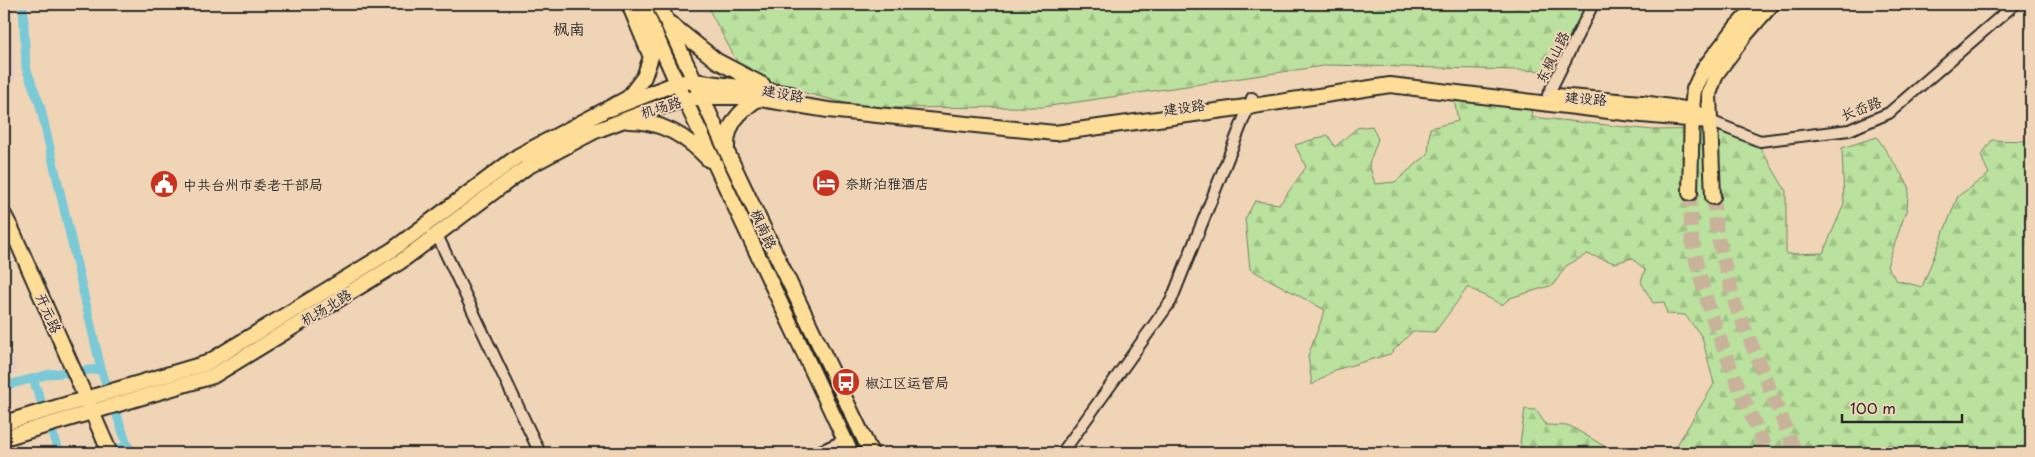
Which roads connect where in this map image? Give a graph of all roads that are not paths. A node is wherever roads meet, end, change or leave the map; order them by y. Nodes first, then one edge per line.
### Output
1 (630, 4) edge
2 (642, 4) edge
3 (659, 4) edge
4 (1593, 4) edge
5 (1758, 4) edge
6 (1772, 4) edge
7 (2015, 4) edge
8 (666, 20) junction
9 (694, 81) junction
10 (677, 83) junction
11 (772, 90) junction
12 (1548, 95) junction
13 (701, 97) junction
14 (759, 98) junction
15 (684, 100) junction
16 (1250, 102) junction
17 (610, 108) junction
18 (1691, 116) junction
19 (622, 121) junction
20 (1710, 121) junction
21 (727, 152) junction
22 (716, 166) junction
23 (1690, 193) tunnel mouth
24 (1712, 197) tunnel mouth
25 (4, 215) edge
26 (437, 235) junction
27 (84, 394) junction
28 (93, 413) junction
29 (4, 424) edge
30 (4, 438) edge
31 (845, 440) junction
32 (110, 453) edge
33 (540, 453) edge
34 (816, 453) edge
35 (851, 453) edge
36 (871, 453) edge
37 (1062, 453) edge

1 - 17 main road
2 - 10 main road, 枫南路
3 - 8 main road, 枫南路
4 - 12 street, 东枫山路
5 - 18 main road
6 - 20 main road
7 - 20 street, 长岙路
8 - 9 main road, 枫南路
8 - 11 main road
9 - 10 main road, 建设路
9 - 11 main road, 建设路
9 - 13 main road, 枫南路
10 - 15 main road, 枫南路
10 - 17 main road, 机场路
11 - 16 main road, 建设路
12 - 16 main road, 建设路
12 - 18 main road, 建设路
13 - 14 main road, 建设路
13 - 15 main road, 机场路
13 - 21 main road, 枫南路
14 - 16 main road, 建设路
14 - 21 main road
15 - 19 main road, 机场路
15 - 22 main road, 枫南路
16 - 18 main road, 建设路
16 - 37 street
17 - 27 main road, 机场北路
18 - 20 main road, 建设路
18 - 23 main road
19 - 22 main road
19 - 26 main road, 机场北路
20 - 24 main road
21 - 36 main road, 枫南路
22 - 31 main road, 枫南路
25 - 27 main road, 开元路
26 - 28 main road, 机场北路
26 - 33 street
27 - 28 main road, 开元路
27 - 29 main road, 机场北路
28 - 30 main road, 机场北路
28 - 32 main road, 开元路
31 - 34 street
31 - 35 main road, 枫南路

